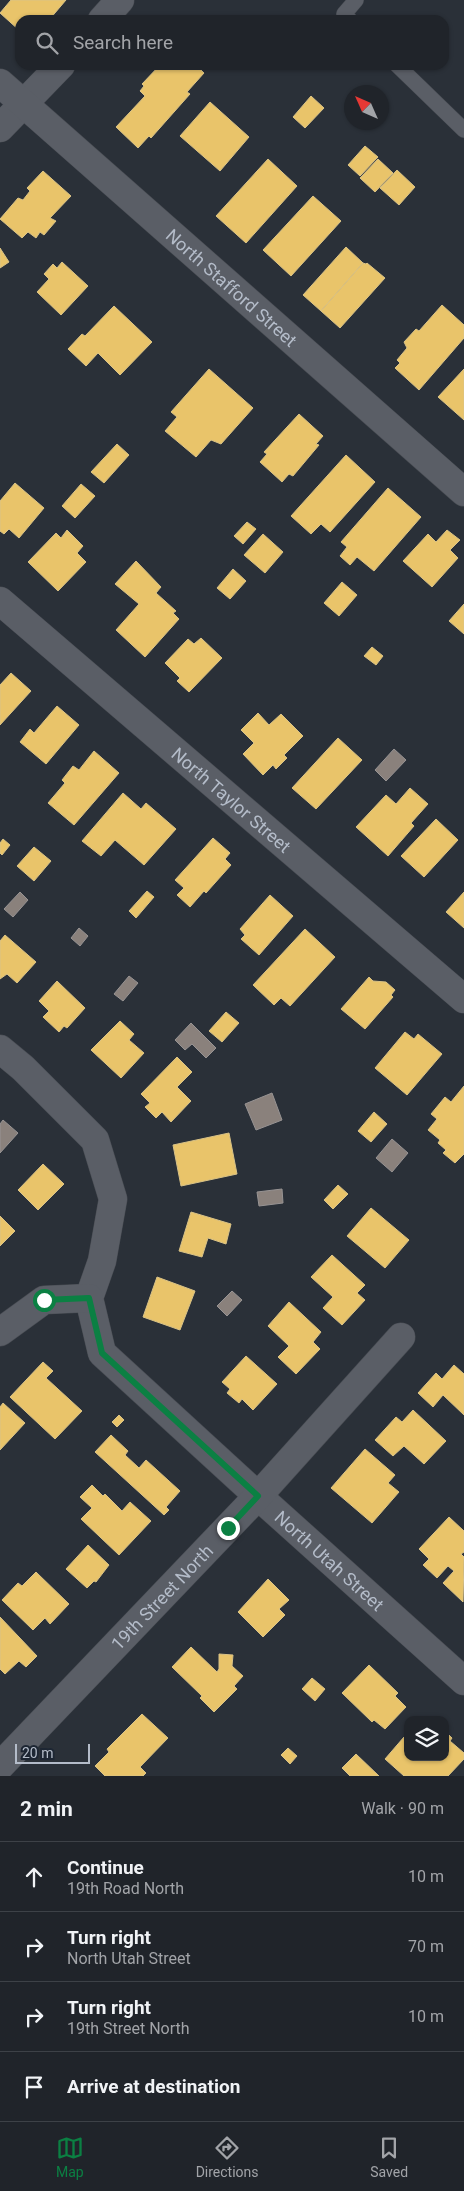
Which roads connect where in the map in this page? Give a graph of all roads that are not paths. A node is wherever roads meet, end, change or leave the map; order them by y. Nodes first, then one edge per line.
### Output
1 (120, 0) edge
2 (356, 0) edge
3 (106, 15) edge
4 (345, 15) edge
5 (55, 70) edge
6 (402, 70) edge
7 (0, 83) edge
8 (24, 104) junction
9 (0, 128) edge
10 (464, 130) edge
11 (464, 492) edge
12 (0, 600) edge
13 (464, 999) edge
14 (0, 1049) edge
15 (89, 1298) junction
16 (0, 1332) edge
17 (401, 1337) dead end
18 (258, 1496) junction
19 (464, 1681) edge
20 (0, 1766) edge

1 - 3 street
2 - 4 lane
5 - 8 street
6 - 10 lane
7 - 8 street, North Stafford Street
8 - 9 street
8 - 11 street, North Stafford Street
12 - 13 street, North Taylor Street
14 - 15 street
15 - 16 street
15 - 18 street, North Utah Street
17 - 18 street, 19th Street North
18 - 19 street, North Utah Street
18 - 20 street, 19th Street North

